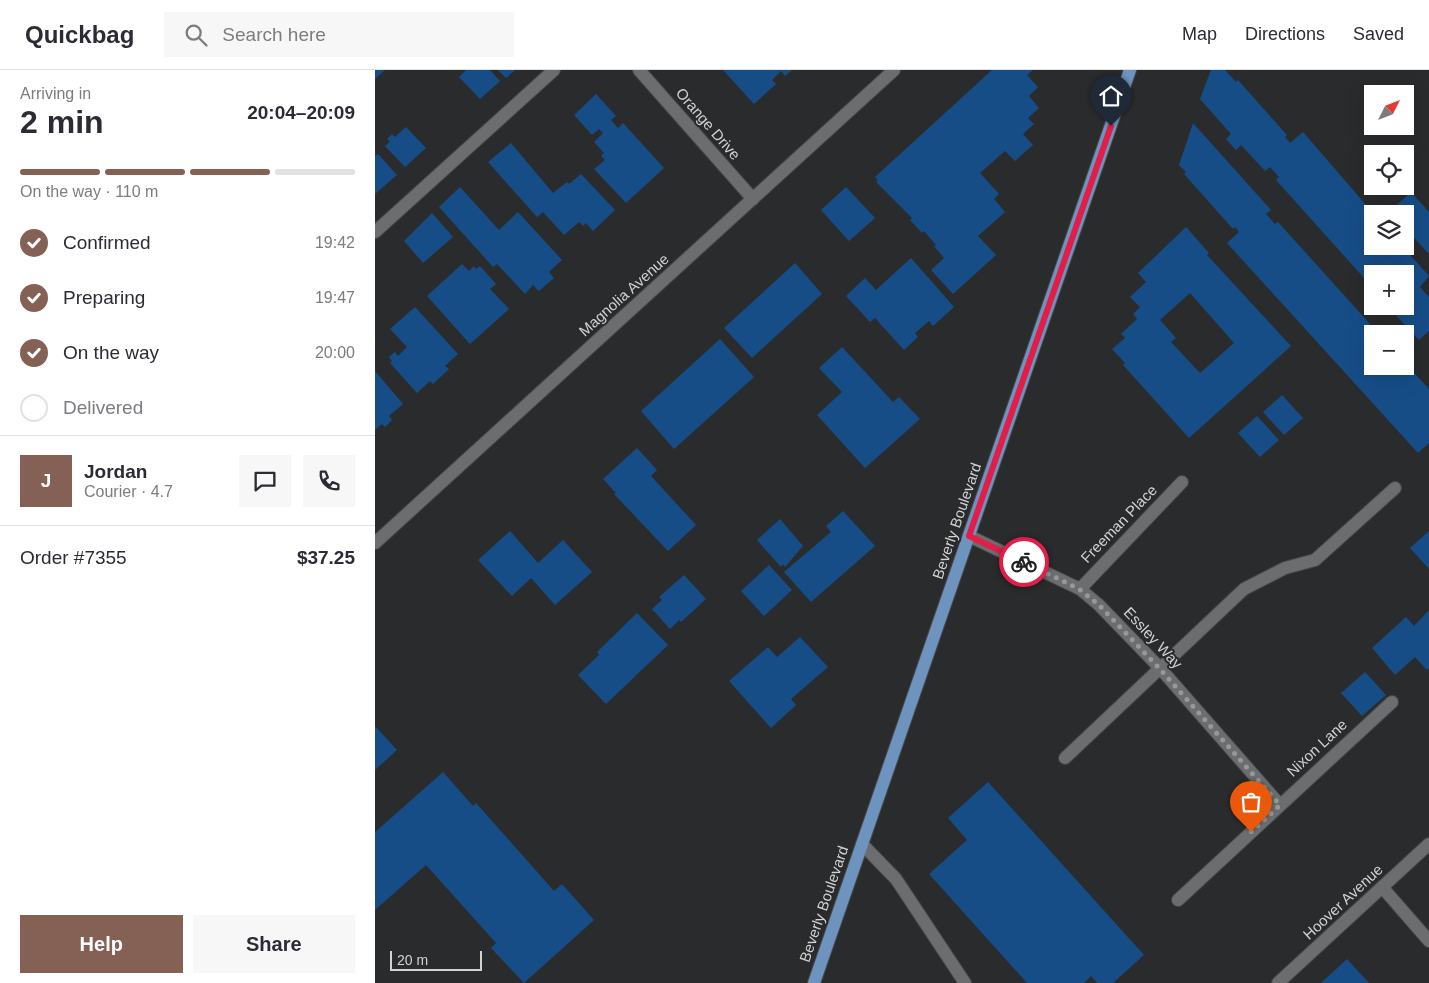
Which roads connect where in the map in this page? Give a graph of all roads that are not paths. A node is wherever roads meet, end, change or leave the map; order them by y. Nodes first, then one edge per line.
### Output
1 (554, 70) edge
2 (639, 70) edge
3 (894, 70) edge
4 (1130, 70) edge
5 (753, 199) junction
6 (375, 232) edge
7 (1182, 482) dead end
8 (1395, 488) dead end
9 (969, 536) junction
10 (375, 543) edge
11 (1079, 589) junction
12 (1159, 668) junction
13 (1391, 702) dead end
14 (1065, 758) dead end
15 (1280, 805) junction
16 (862, 844) junction
17 (1429, 844) edge
18 (1382, 888) junction
19 (1178, 900) dead end
20 (1429, 940) edge
21 (814, 983) edge
22 (965, 983) edge
23 (1278, 983) edge

1 - 6 street
2 - 5 street, Orange Drive
3 - 5 street, Magnolia Avenue
4 - 9 main road, Beverly Boulevard
5 - 10 street, Magnolia Avenue
7 - 11 street, Freeman Place
8 - 12 street
9 - 11 street, Essley Way
9 - 16 main road, Beverly Boulevard
11 - 12 street, Essley Way
12 - 14 street
12 - 15 street, Essley Way
13 - 15 street, Nixon Lane
15 - 19 street, Nixon Lane
16 - 21 main road, Beverly Boulevard
16 - 22 street
17 - 18 street, Hoover Avenue
18 - 20 street
18 - 23 street, Hoover Avenue

